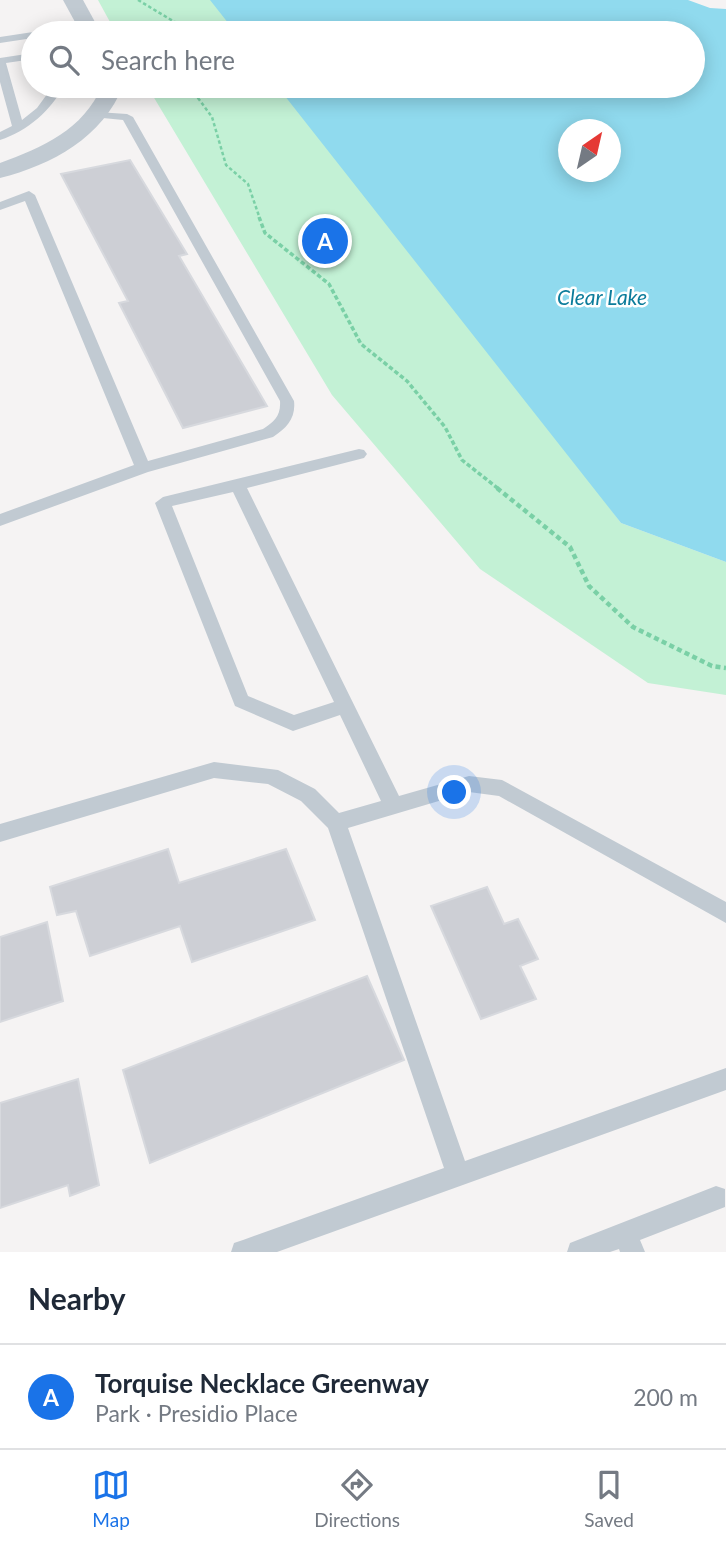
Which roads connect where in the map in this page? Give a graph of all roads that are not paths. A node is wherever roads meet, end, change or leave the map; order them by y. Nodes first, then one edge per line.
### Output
1 (73, 0) edge
2 (84, 21) edge
3 (21, 37) edge
4 (0, 40) edge
5 (21, 59) edge
6 (0, 62) edge
7 (52, 98) edge
8 (108, 98) edge
9 (15, 114) junction
10 (97, 115) junction
11 (0, 117) edge
12 (18, 127) junction
13 (0, 136) edge
14 (0, 171) edge
15 (0, 206) edge
16 (359, 454) dead end
17 (143, 468) junction
18 (238, 485) junction
19 (0, 520) edge
20 (345, 706) junction
21 (393, 805) junction
22 (336, 823) junction
23 (0, 833) edge
24 (726, 913) edge
25 (726, 1079) edge
26 (458, 1175) junction
27 (716, 1198) dead end
28 (629, 1243) edge
29 (243, 1252) edge
30 (579, 1252) edge

1 - 2 street
3 - 4 lane
5 - 6 lane
6 - 9 lane
7 - 12 lane
8 - 10 street
9 - 11 lane
9 - 12 lane
10 - 14 street
10 - 17 lane
12 - 13 lane
15 - 17 lane
16 - 18 lane
17 - 19 lane
18 - 20 lane
18 - 20 lane
20 - 21 lane
21 - 22 lane
21 - 24 lane
22 - 23 lane
22 - 26 lane
25 - 26 lane
26 - 29 lane
27 - 28 lane
28 - 30 lane

